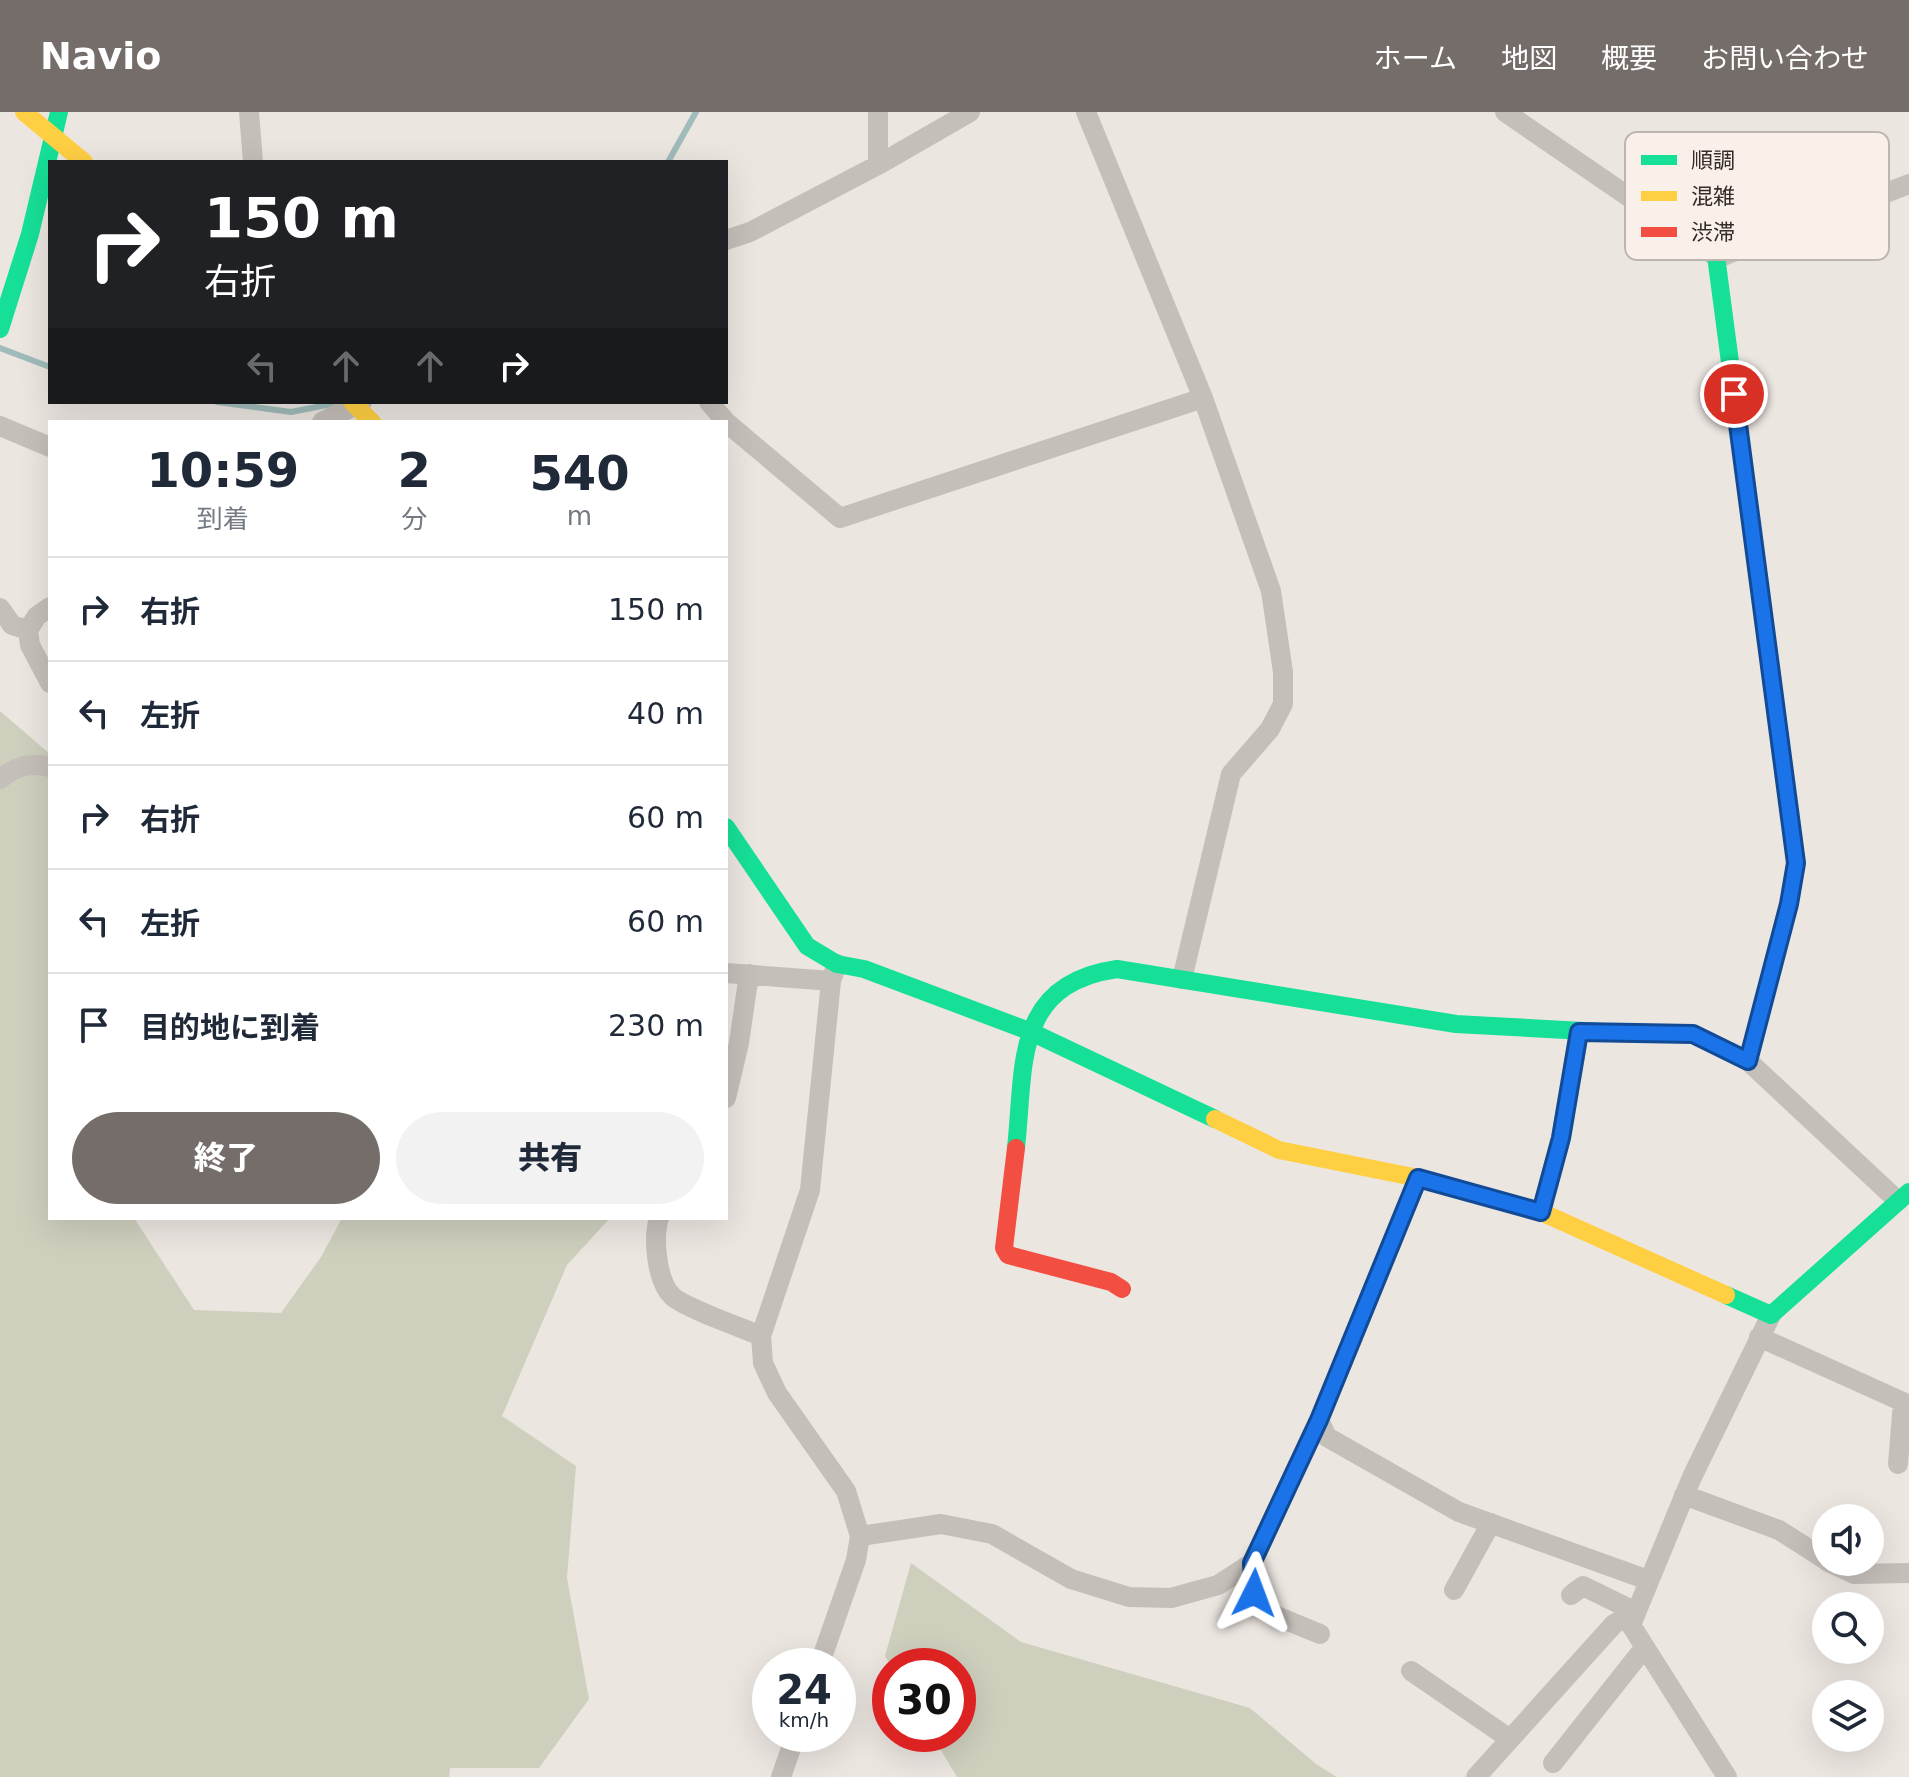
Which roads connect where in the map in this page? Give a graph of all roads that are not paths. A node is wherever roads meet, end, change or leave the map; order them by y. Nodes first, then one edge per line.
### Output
1 (24, 112) edge
2 (59, 112) edge
3 (249, 112) edge
4 (878, 112) edge
5 (970, 112) edge
6 (1086, 112) edge
7 (1505, 112) edge
8 (55, 137) junction
9 (49, 160) edge
10 (82, 160) edge
11 (253, 160) edge
12 (48, 164) edge
13 (878, 165) junction
14 (1909, 184) edge
15 (1889, 191) edge
16 (1625, 194) edge
17 (728, 239) edge
18 (1717, 260) edge
19 (0, 329) edge
20 (1203, 398) junction
21 (354, 404) edge
22 (357, 404) edge
23 (711, 404) edge
24 (326, 420) edge
25 (370, 420) edge
26 (724, 420) edge
27 (728, 424) edge
28 (0, 426) edge
29 (48, 446) edge
30 (0, 608) edge
31 (48, 608) edge
32 (28, 630) junction
33 (48, 679) edge
34 (48, 767) edge
35 (0, 779) edge
36 (728, 830) edge
37 (728, 973) edge
38 (834, 973) junction
39 (749, 974) junction
40 (1182, 979) junction
41 (1029, 1031) junction
42 (1579, 1032) junction
43 (1748, 1061) junction
44 (728, 1090) edge
45 (1418, 1178) junction
46 (1904, 1196) edge
47 (1541, 1212) junction
48 (658, 1220) edge
49 (1122, 1289) dead end
50 (1771, 1315) junction
51 (761, 1336) junction
52 (1759, 1337) junction
53 (1319, 1420) junction
54 (1898, 1464) dead end
55 (1684, 1495) junction
56 (1491, 1523) junction
57 (860, 1536) junction
58 (1812, 1551) edge
59 (1252, 1563) junction
60 (1884, 1573) edge
61 (1909, 1573) edge
62 (1648, 1580) junction
63 (1454, 1590) dead end
64 (1571, 1595) dead end
65 (1636, 1612) junction
66 (1320, 1634) dead end
67 (1645, 1647) junction
68 (825, 1648) edge
69 (1411, 1671) dead end
70 (1510, 1739) junction
71 (790, 1752) edge
72 (1553, 1763) dead end
73 (781, 1777) edge
74 (1476, 1777) edge
75 (1727, 1777) edge

1 - 8 main road
2 - 8 main road
3 - 11 street
4 - 13 street
5 - 13 street
6 - 20 street
7 - 16 street
8 - 9 main road
8 - 10 main road
12 - 19 main road
13 - 17 street
14 - 15 street
18 - 43 main road
20 - 27 street
20 - 40 street
21 - 24 street
22 - 25 main road
23 - 26 street
28 - 29 street
30 - 32 street
31 - 32 street
32 - 33 street
34 - 35 street
36 - 38 main road
37 - 39 street
38 - 39 street
38 - 41 main road
38 - 51 street
39 - 44 street
40 - 41 main road
40 - 42 main road
41 - 45 main road
41 - 49 main road
42 - 43 main road
42 - 47 street
43 - 46 street
45 - 47 main road
45 - 53 street
46 - 50 main road
47 - 50 main road
48 - 51 street
50 - 52 street
51 - 57 street
52 - 54 street
52 - 55 street
53 - 56 street
53 - 59 street
55 - 58 street
55 - 62 street
56 - 62 street
56 - 63 street
57 - 59 street
57 - 68 street
59 - 66 street
60 - 61 street
62 - 65 street
64 - 65 street
65 - 67 street
65 - 70 street
67 - 72 street
67 - 75 street
69 - 70 street
70 - 74 street
71 - 73 street

